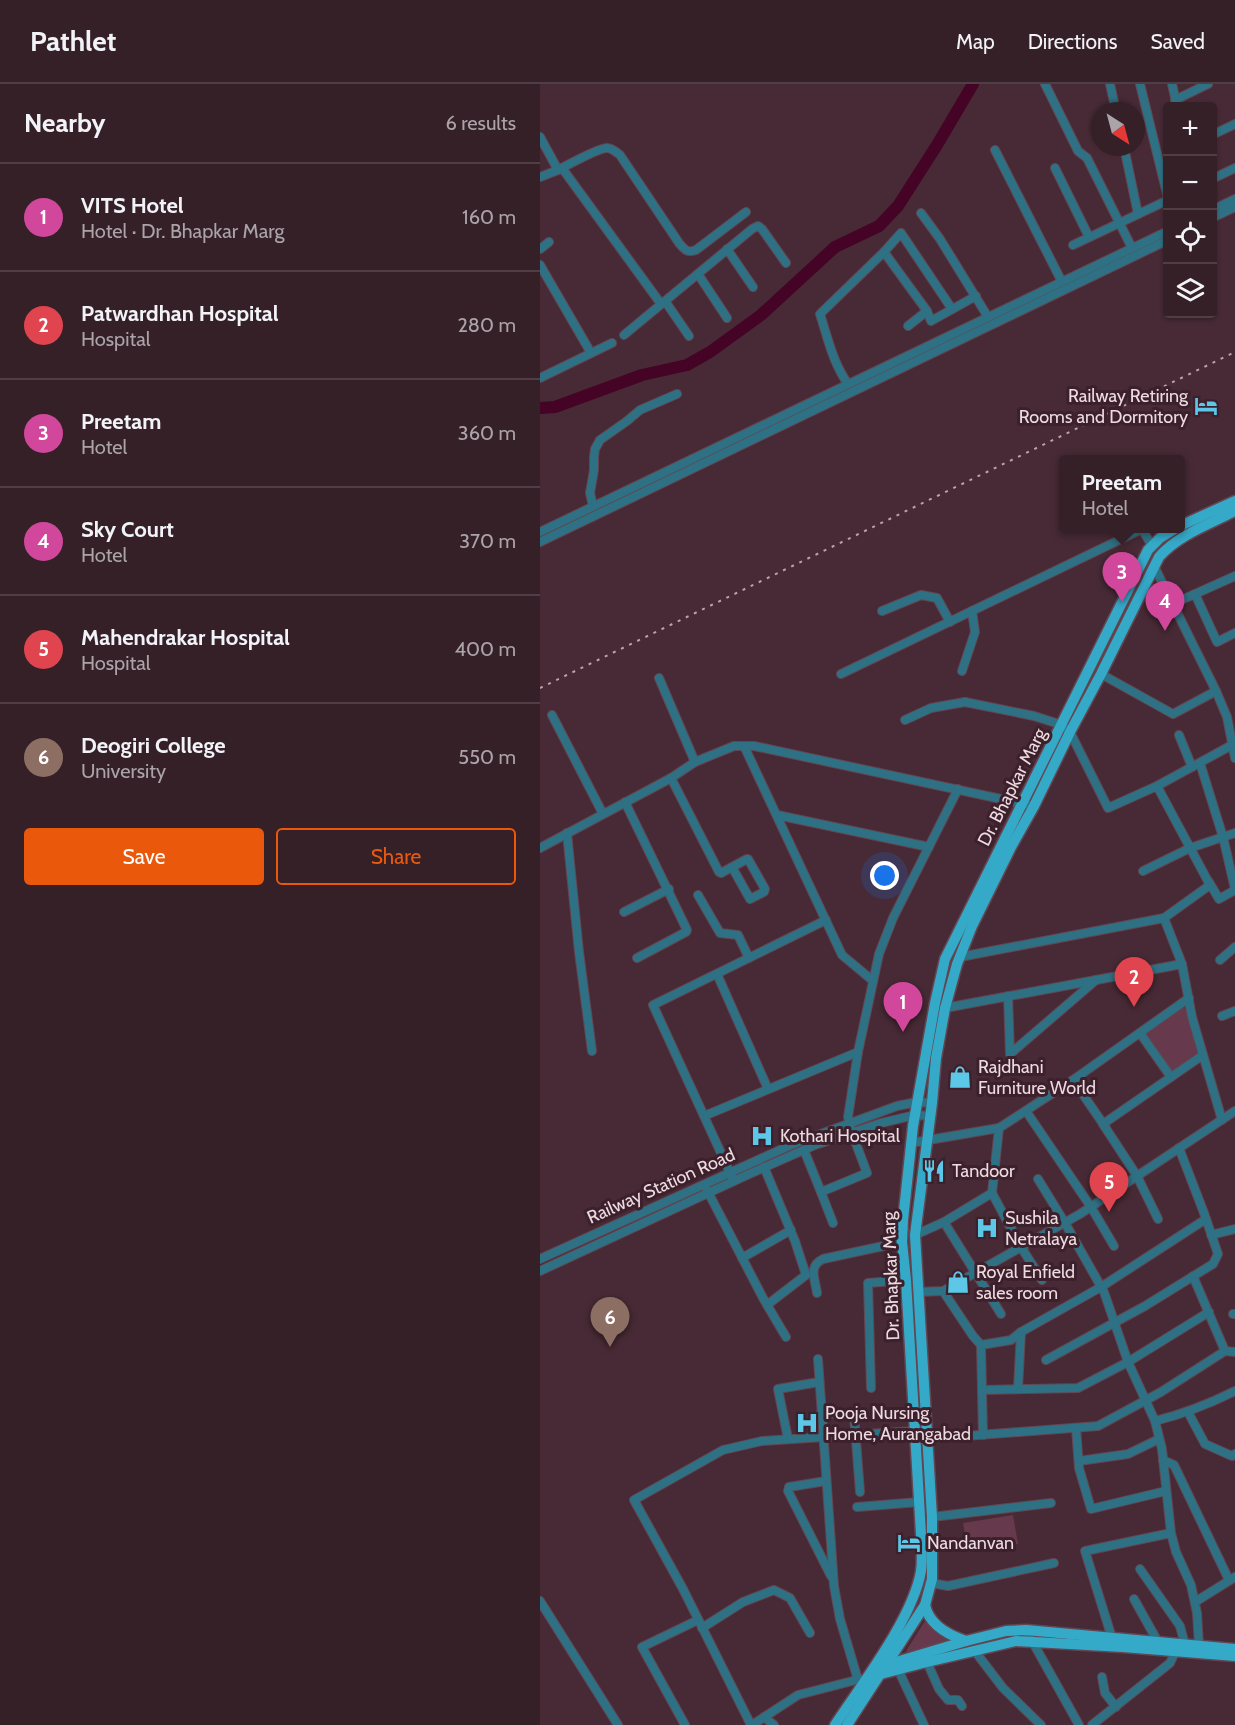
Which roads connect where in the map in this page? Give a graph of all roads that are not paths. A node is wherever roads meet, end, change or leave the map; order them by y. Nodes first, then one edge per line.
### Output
1 (1045, 84) edge
2 (1110, 84) edge
3 (1140, 84) edge
4 (1172, 84) edge
5 (1208, 84) edge
6 (1114, 102) edge
7 (1176, 102) edge
8 (1178, 102) edge
9 (1235, 124) edge
10 (1217, 133) edge
11 (540, 137) edge
12 (995, 150) dead end
13 (1126, 156) edge
14 (1055, 168) dead end
15 (1235, 168) edge
16 (560, 169) junction
17 (540, 177) edge
18 (1217, 177) edge
19 (1163, 182) edge
20 (1235, 199) edge
21 (1163, 201) edge
22 (1235, 207) edge
23 (1217, 208) edge
24 (746, 212) dead end
25 (921, 213) dead end
26 (1138, 214) junction
27 (1217, 216) edge
28 (1119, 222) junction
29 (1163, 233) edge
30 (1089, 237) junction
31 (549, 242) dead end
32 (1163, 242) edge
33 (1073, 245) dead end
34 (1132, 248) junction
35 (540, 249) edge
36 (728, 249) junction
37 (884, 252) junction
38 (786, 262) dead end
39 (540, 265) edge
40 (698, 273) junction
41 (1062, 282) junction
42 (753, 287) dead end
43 (976, 296) junction
44 (663, 302) junction
45 (952, 309) junction
46 (927, 310) junction
47 (988, 317) junction
48 (727, 318) dead end
49 (908, 326) dead end
50 (624, 335) dead end
51 (689, 336) dead end
52 (612, 343) dead end
53 (591, 353) junction
54 (541, 376) edge
55 (848, 384) junction
56 (677, 394) dead end
57 (1235, 501) edge
58 (593, 506) junction
59 (1235, 511) edge
60 (1185, 524) edge
61 (540, 532) edge
62 (1134, 533) edge
63 (1144, 533) edge
64 (1167, 533) edge
65 (540, 542) edge
66 (1152, 546) junction
67 (1154, 566) junction
68 (1235, 576) edge
69 (1195, 594) junction
70 (1181, 600) dead end
71 (882, 611) dead end
72 (972, 611) junction
73 (950, 622) junction
74 (1235, 633) edge
75 (962, 670) dead end
76 (842, 674) dead end
77 (1101, 674) junction
78 (659, 678) dead end
79 (1216, 691) junction
80 (552, 715) dead end
81 (905, 720) dead end
82 (1066, 729) junction
83 (1179, 735) dead end
84 (1233, 745) junction
85 (744, 746) junction
86 (1235, 758) edge
87 (695, 762) junction
88 (1196, 765) junction
89 (671, 778) junction
90 (1157, 786) junction
91 (958, 789) junction
92 (625, 802) junction
93 (1022, 803) junction
94 (1035, 806) junction
95 (603, 814) junction
96 (777, 815) junction
97 (1235, 833) edge
98 (567, 834) junction
99 (540, 836) edge
100 (1223, 837) junction
101 (929, 847) junction
102 (541, 848) edge
103 (1190, 848) junction
104 (732, 867) junction
105 (1143, 872) dead end
106 (1208, 880) junction
107 (669, 889) junction
108 (1235, 890) edge
109 (698, 895) dead end
110 (624, 912) dead end
111 (1164, 918) junction
112 (826, 920) junction
113 (1235, 947) edge
114 (960, 957) junction
115 (637, 958) dead end
116 (749, 958) junction
117 (1220, 960) dead end
118 (1182, 964) junction
119 (717, 974) junction
120 (872, 980) junction
121 (1097, 980) junction
122 (1008, 996) junction
123 (1189, 998) junction
124 (945, 1008) junction
125 (1235, 1011) edge
126 (1222, 1016) dead end
127 (1140, 1033) junction
128 (592, 1051) dead end
129 (858, 1052) junction
130 (1203, 1055) junction
131 (1171, 1077) junction
132 (1073, 1080) junction
133 (768, 1089) junction
134 (917, 1102) junction
135 (932, 1103) junction
136 (1026, 1111) junction
137 (1235, 1112) edge
138 (915, 1115) junction
139 (704, 1116) junction
140 (931, 1116) junction
141 (1222, 1120) junction
142 (849, 1123) junction
143 (999, 1128) junction
144 (1108, 1131) junction
145 (852, 1133) junction
146 (927, 1142) junction
147 (911, 1143) junction
148 (1179, 1148) junction
149 (804, 1150) junction
150 (764, 1167) junction
151 (1137, 1176) junction
152 (732, 1177) junction
153 (1038, 1179) dead end
154 (703, 1185) junction
155 (821, 1191) junction
156 (992, 1193) junction
157 (709, 1194) junction
158 (1091, 1207) junction
159 (1158, 1218) dead end
160 (1206, 1219) junction
161 (944, 1222) junction
162 (833, 1223) dead end
163 (1065, 1223) junction
164 (1235, 1229) edge
165 (791, 1230) junction
166 (915, 1235) junction
167 (1211, 1235) junction
168 (902, 1242) junction
169 (1114, 1246) dead end
170 (1021, 1247) junction
171 (742, 1258) junction
172 (540, 1259) edge
173 (540, 1271) edge
174 (975, 1273) junction
175 (1193, 1276) junction
176 (906, 1280) junction
177 (1042, 1280) dead end
178 (1101, 1287) junction
179 (943, 1291) junction
180 (918, 1292) junction
181 (817, 1293) dead end
182 (767, 1305) junction
183 (1209, 1312) junction
184 (1000, 1314) dead end
185 (1115, 1322) junction
186 (1021, 1332) junction
187 (786, 1337) dead end
188 (981, 1345) junction
189 (1225, 1351) junction
190 (1235, 1352) edge
191 (818, 1359) dead end
192 (1046, 1360) dead end
193 (1128, 1362) junction
194 (819, 1382) junction
195 (870, 1388) dead end
196 (1018, 1389) junction
197 (982, 1390) junction
198 (1235, 1391) edge
199 (1145, 1400) junction
200 (1188, 1412) junction
201 (821, 1413) junction
202 (1155, 1421) junction
203 (1076, 1428) junction
204 (915, 1431) junction
205 (856, 1435) junction
206 (983, 1435) junction
207 (823, 1437) junction
208 (788, 1439) junction
209 (927, 1439) junction
210 (1160, 1439) junction
211 (1233, 1455) edge
212 (1163, 1460) junction
213 (1079, 1461) junction
214 (1235, 1467) edge
215 (923, 1474) junction
216 (826, 1481) junction
217 (1166, 1491) junction
218 (860, 1492) dead end
219 (919, 1502) junction
220 (1051, 1503) dead end
221 (857, 1507) dead end
222 (932, 1517) junction
223 (1171, 1533) junction
224 (1054, 1563) dead end
225 (1140, 1569) dead end
226 (1232, 1578) edge
227 (834, 1582) junction
228 (931, 1582) junction
229 (1134, 1599) dead end
230 (540, 1601) edge
231 (1195, 1602) junction
232 (925, 1605) junction
233 (700, 1624) junction
234 (1026, 1630) junction
235 (810, 1633) dead end
236 (1112, 1638) junction
237 (966, 1641) junction
238 (1032, 1642) junction
239 (1158, 1642) junction
240 (1199, 1646) junction
241 (1180, 1647) junction
242 (1235, 1648) edge
243 (974, 1650) junction
244 (1235, 1656) edge
245 (927, 1662) junction
246 (886, 1668) junction
247 (1102, 1677) dead end
248 (862, 1678) junction
249 (962, 1706) dead end
250 (1116, 1707) junction
251 (764, 1717) junction
252 (618, 1725) edge
253 (685, 1725) edge
254 (752, 1725) edge
255 (774, 1725) edge
256 (835, 1725) edge
257 (847, 1725) edge
258 (924, 1725) edge
259 (1041, 1725) edge
260 (1079, 1725) edge
261 (1092, 1725) edge

1 - 28 street
2 - 6 street
3 - 19 street
4 - 7 street
5 - 8 street
9 - 10 street
11 - 16 street
12 - 41 street
13 - 26 street
14 - 30 street
15 - 18 street
16 - 17 street
16 - 24 street
16 - 44 street
20 - 23 street
21 - 26 street
22 - 27 street
25 - 43 street
26 - 28 street
28 - 30 street
28 - 34 street
29 - 34 street
30 - 33 street
31 - 35 street
32 - 65 street
34 - 41 street
36 - 38 street
36 - 40 street
36 - 42 street
37 - 45 street
37 - 46 street
37 - 55 street
39 - 53 street
40 - 44 street
40 - 48 street
41 - 47 street
43 - 45 street
43 - 47 street
44 - 50 street
44 - 51 street
45 - 46 street
46 - 49 street
47 - 55 street
52 - 53 street
53 - 54 street
55 - 58 street
56 - 58 street
57 - 60 main road
58 - 61 street
59 - 67 main road
62 - 72 street
63 - 66 street
64 - 66 main road
66 - 82 main road
67 - 77 main road
67 - 79 street
68 - 69 street
69 - 70 street
69 - 74 street
71 - 73 street
72 - 73 street
72 - 75 street
73 - 76 street
77 - 79 street
77 - 82 main road
78 - 87 street
79 - 84 street
80 - 95 street
81 - 82 street
82 - 90 street
82 - 93 main road, Dr. Bhapkar Marg
82 - 94 main road, Dr. Bhapkar Marg
83 - 88 street
84 - 86 street
84 - 88 street
85 - 87 street
85 - 91 street
85 - 96 street
87 - 89 street
88 - 90 street
88 - 100 street
89 - 92 street
89 - 104 street
90 - 103 street
91 - 93 street
91 - 101 street
92 - 95 street
92 - 107 street
93 - 94 street
93 - 134 main road, Dr. Bhapkar Marg
94 - 114 main road, Dr. Bhapkar Marg
95 - 98 street
96 - 101 street
96 - 112 street
97 - 100 street
98 - 102 street
98 - 128 street
99 - 102 street
100 - 103 street
100 - 108 street
101 - 120 street
103 - 105 street
103 - 106 street
104 - 104 street
106 - 108 street
106 - 111 street
107 - 110 street
107 - 115 street
109 - 116 street
111 - 114 street
111 - 118 street
112 - 116 street
112 - 120 street
113 - 117 street
114 - 124 main road, Dr. Bhapkar Marg
116 - 119 street
118 - 121 street
118 - 123 street
119 - 133 street
119 - 139 street
120 - 129 street
121 - 122 street
121 - 122 street
122 - 124 street
123 - 127 street
123 - 130 street
124 - 135 main road, Dr. Bhapkar Marg
125 - 126 street
127 - 131 street
127 - 132 street
129 - 133 street
129 - 142 street
130 - 131 street
130 - 141 street
131 - 144 street
132 - 136 street
132 - 144 street
133 - 139 street
134 - 135 street, Railway Station Road
134 - 138 main road, Dr. Bhapkar Marg
134 - 142 street, Railway Station Road
135 - 140 main road, Dr. Bhapkar Marg
136 - 143 street
136 - 158 street
137 - 141 street
138 - 140 street, Railway Station Road
138 - 145 street, Railway Station Road
138 - 147 main road, Dr. Bhapkar Marg
139 - 152 street
140 - 146 main road, Dr. Bhapkar Marg
141 - 148 street
142 - 145 street
142 - 152 street, Railway Station Road
143 - 146 street
143 - 156 street
144 - 151 street
145 - 149 street, Railway Station Road
145 - 155 street
146 - 147 street
146 - 166 main road, Dr. Bhapkar Marg
147 - 168 main road, Dr. Bhapkar Marg
148 - 151 street
148 - 160 street
149 - 150 street, Railway Station Road
149 - 155 street
150 - 152 street, Railway Station Road
150 - 165 street
151 - 158 street
151 - 159 street
152 - 154 street, Railway Station Road
152 - 157 street, Railway Station Road
153 - 163 street
154 - 157 street
154 - 172 street, Railway Station Road
155 - 162 street
156 - 161 street
156 - 170 street
157 - 171 street
157 - 173 street, Railway Station Road
158 - 163 street
158 - 169 street
160 - 167 street
160 - 178 street
161 - 166 street
161 - 174 street
163 - 170 street
163 - 178 street
164 - 167 street
165 - 171 street
165 - 182 street
166 - 180 main road, Dr. Bhapkar Marg
167 - 175 street
168 - 176 main road, Dr. Bhapkar Marg
168 - 181 street
170 - 174 street
170 - 177 street
171 - 182 street
174 - 179 street
174 - 184 street
175 - 183 street
175 - 185 street
176 - 195 street
176 - 204 main road, Dr. Bhapkar Marg
178 - 185 street
178 - 186 street
179 - 180 street
179 - 188 street
180 - 209 main road, Dr. Bhapkar Marg
182 - 187 street
183 - 189 street
183 - 193 street
185 - 192 street
185 - 193 street
186 - 188 street
186 - 196 street
188 - 197 street
189 - 190 street
189 - 199 street
191 - 194 street
193 - 196 street
193 - 199 street
194 - 201 street
194 - 208 street
196 - 197 street
197 - 206 street
198 - 200 street
199 - 202 street
199 - 203 street
200 - 202 street
200 - 211 street
201 - 205 street
201 - 207 street
202 - 210 street
203 - 206 street
203 - 213 street
204 - 205 street
204 - 215 main road, Dr. Bhapkar Marg
205 - 207 street
205 - 218 street
206 - 209 street
207 - 208 street
207 - 216 street
208 - 233 street
209 - 215 main road, Dr. Bhapkar Marg
210 - 212 street
210 - 213 street
211 - 214 street
212 - 217 street
212 - 226 street
213 - 217 street
215 - 219 main road, Dr. Bhapkar Marg
215 - 222 main road, Dr. Bhapkar Marg
216 - 227 street
216 - 227 street
217 - 223 street
219 - 221 street
219 - 246 main road, Dr. Bhapkar Marg
220 - 222 street
222 - 228 main road, Dr. Bhapkar Marg
223 - 231 street
223 - 236 street
224 - 228 street
225 - 241 street
226 - 231 street
227 - 248 street
228 - 232 main road, Dr. Bhapkar Marg
229 - 239 street
230 - 252 street
231 - 240 street
232 - 237 main road
232 - 246 main road, Dr. Bhapkar Marg
233 - 235 street
233 - 253 street
233 - 254 street
234 - 236 main road
234 - 237 main road
234 - 238 street
236 - 239 main road
237 - 246 main road
238 - 241 main road
238 - 243 main road
238 - 260 street
239 - 241 main road
240 - 241 main road
240 - 242 main road
241 - 244 main road
241 - 250 street
243 - 245 main road
243 - 259 street
245 - 246 main road
245 - 249 street
246 - 248 main road, Dr. Bhapkar Marg
246 - 257 main road, Dr. Bhapkar Marg
246 - 258 street
247 - 250 street
248 - 251 street
248 - 256 main road, Dr. Bhapkar Marg
250 - 261 street
251 - 254 street
251 - 255 street

